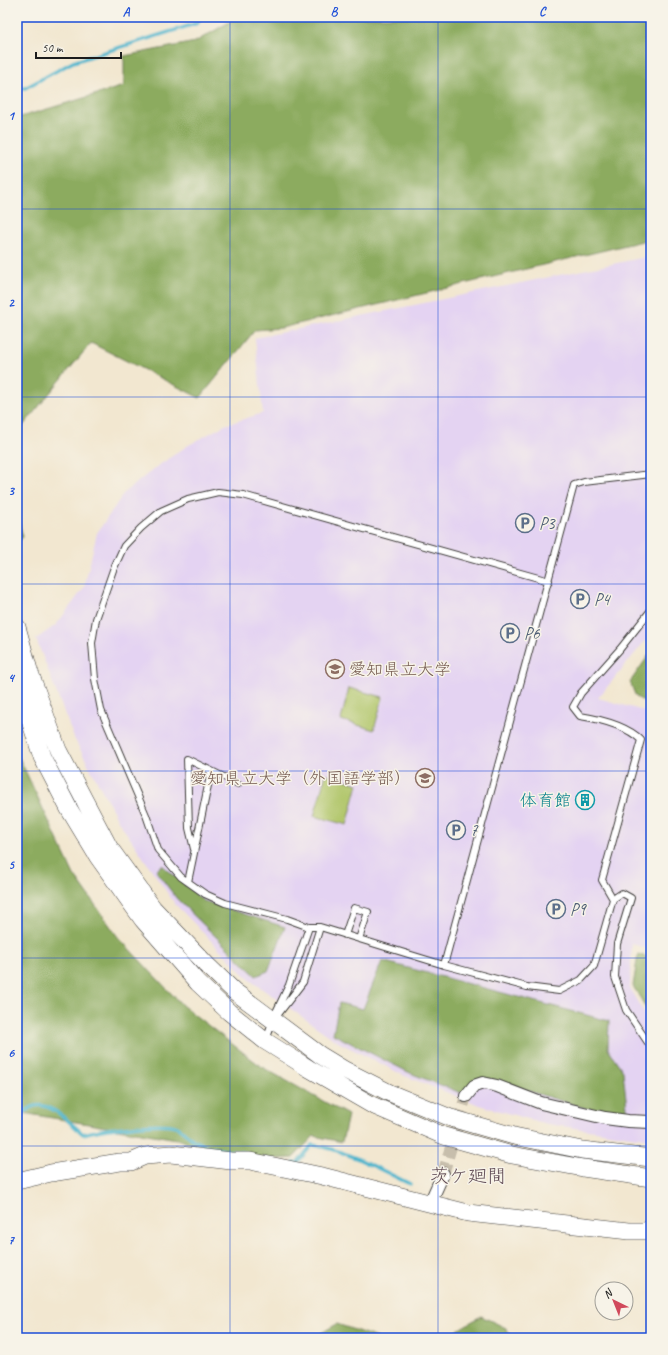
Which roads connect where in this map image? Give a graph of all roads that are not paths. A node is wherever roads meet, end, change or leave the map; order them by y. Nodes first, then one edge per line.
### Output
1 (651, 474) edge
2 (549, 581) junction
3 (651, 610) edge
4 (17, 628) edge
5 (17, 681) edge
6 (211, 771) junction
7 (238, 784) dead end
8 (194, 849) junction
9 (188, 882) junction
10 (613, 899) junction
11 (309, 927) junction
12 (320, 927) junction
13 (345, 935) junction
14 (359, 939) junction
15 (444, 964) junction
16 (273, 1021) junction
17 (265, 1041) junction
18 (651, 1047) edge
19 (466, 1096) tunnel mouth
20 (651, 1122) edge
21 (651, 1158) edge
22 (443, 1174) tunnel mouth
23 (651, 1178) edge
24 (17, 1181) edge
25 (430, 1203) junction
26 (651, 1228) edge

1 - 2 lane
2 - 9 lane
2 - 15 lane
3 - 10 lane
4 - 16 main road
5 - 17 main road
6 - 7 lane
6 - 8 lane
6 - 8 lane
8 - 9 lane
9 - 11 lane
10 - 15 lane
10 - 18 lane
11 - 12 lane
11 - 16 lane
12 - 13 lane
12 - 16 lane
13 - 14 lane
13 - 14 lane
14 - 15 lane
16 - 17 lane
16 - 21 main road
17 - 23 main road
19 - 20 street
22 - 25 street
24 - 25 main road
25 - 26 main road

